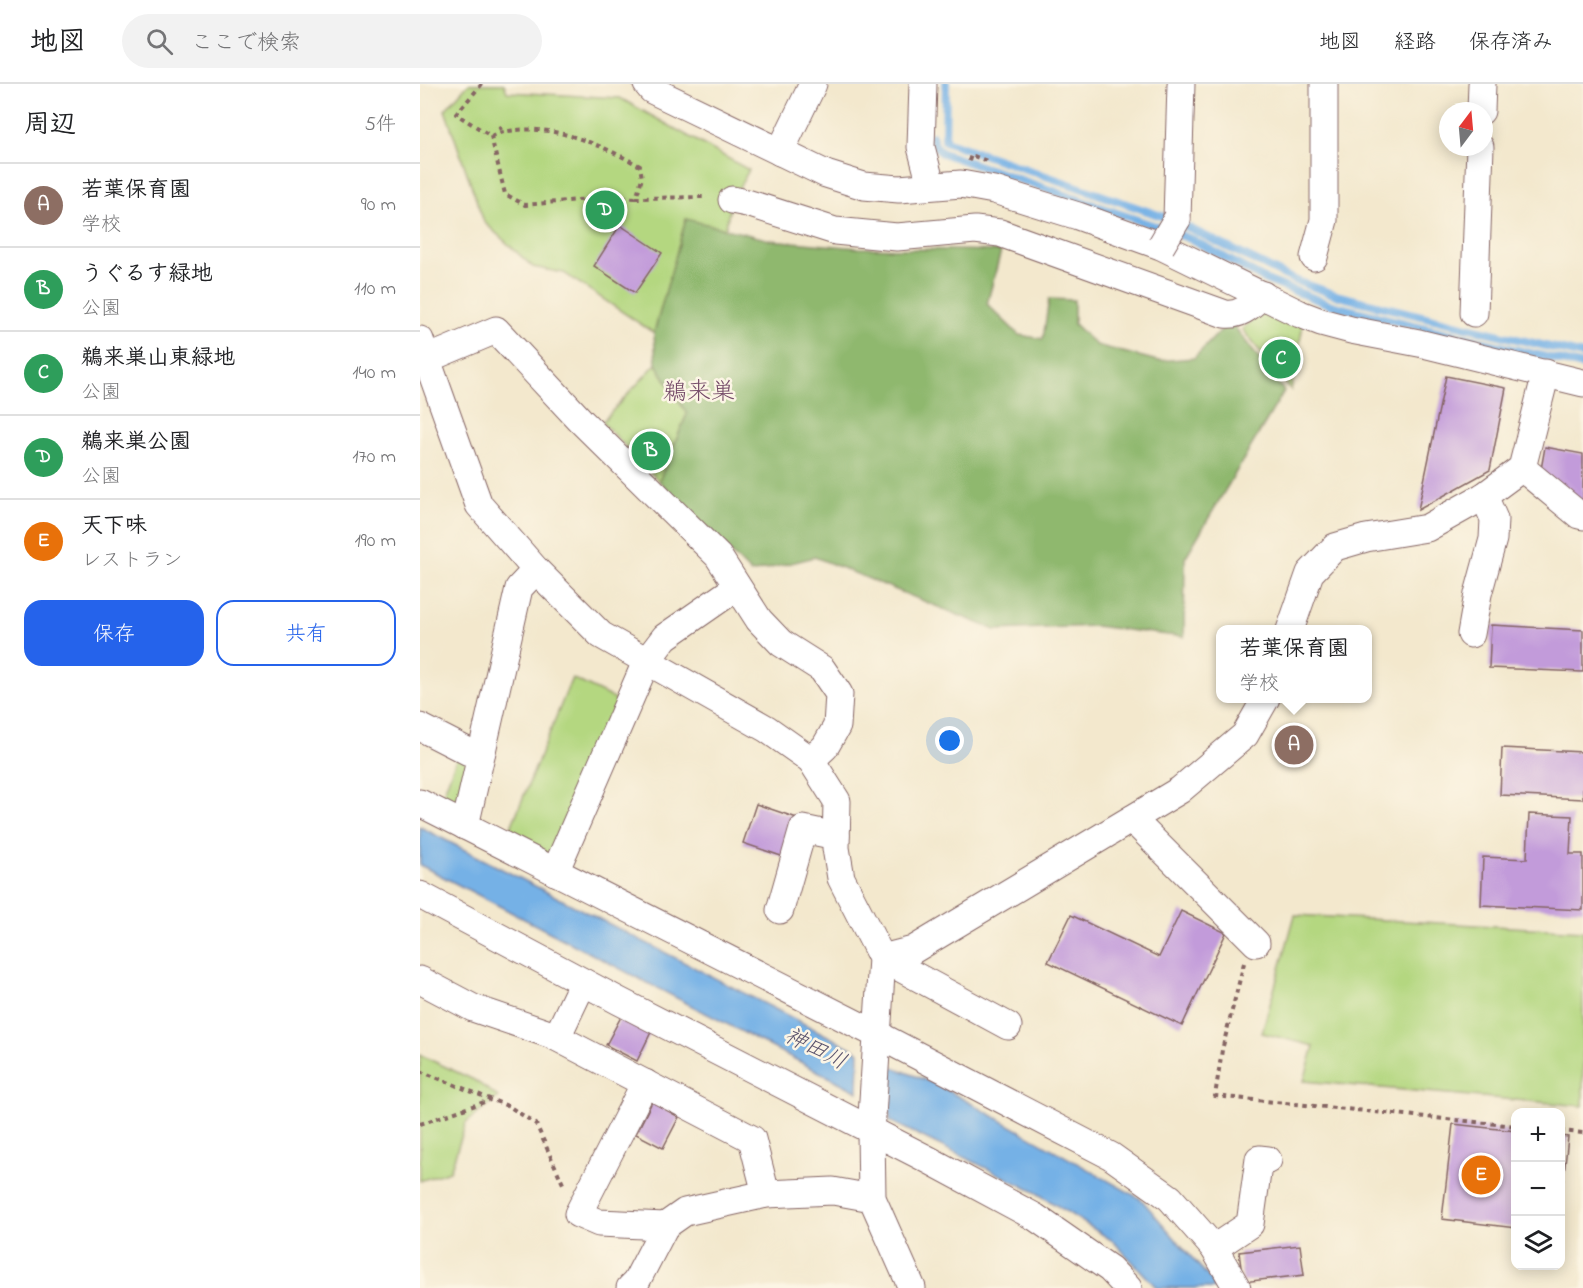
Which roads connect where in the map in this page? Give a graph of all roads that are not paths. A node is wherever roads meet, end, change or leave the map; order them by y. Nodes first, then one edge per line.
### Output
1 (647, 84) edge
2 (813, 84) edge
3 (923, 84) edge
4 (1181, 84) edge
5 (1324, 84) edge
6 (1482, 84) edge
7 (1481, 102) edge
8 (780, 152) junction
9 (1480, 156) edge
10 (931, 185) junction
11 (732, 200) road end
12 (1161, 246) junction
13 (1314, 257) dead end
14 (1263, 295) junction
15 (1474, 313) dead end
16 (424, 350) edge
17 (1546, 374) junction
18 (1583, 383) edge
19 (1522, 468) junction
20 (1484, 496) junction
21 (1583, 516) edge
22 (536, 570) junction
23 (736, 587) junction
24 (1292, 625) edge
25 (1471, 634) dead end
26 (646, 662) junction
27 (1264, 703) edge
28 (420, 726) edge
29 (482, 752) junction
30 (811, 760) junction
31 (420, 803) edge
32 (1132, 819) junction
33 (465, 826) junction
34 (836, 836) junction
35 (555, 872) junction
36 (420, 895) edge
37 (780, 910) dead end
38 (1256, 943) road end
39 (882, 958) junction
40 (420, 980) edge
41 (584, 982) junction
42 (1008, 1026) dead end
43 (557, 1037) junction
44 (876, 1041) junction
45 (645, 1083) junction
46 (872, 1126) junction
47 (1268, 1160) dead end
48 (766, 1194) junction
49 (872, 1198) junction
50 (665, 1226) junction
51 (1214, 1248) junction
52 (908, 1285) edge
53 (630, 1288) edge
54 (1128, 1288) edge
55 (1237, 1288) edge

1 - 8 street
2 - 8 street
3 - 10 street
4 - 12 street, bridge
5 - 13 street
6 - 7 street
8 - 10 street
9 - 15 street
10 - 12 street
11 - 14 street
12 - 14 street
14 - 17 street
16 - 22 street
16 - 23 street
17 - 18 street
17 - 19 street
19 - 20 street
19 - 21 street
20 - 24 street
20 - 25 street
22 - 26 street
22 - 29 street
23 - 26 street
23 - 30 street
26 - 30 street
26 - 35 street
27 - 32 street
28 - 29 street
29 - 33 street
30 - 34 street
31 - 33 street
32 - 38 street
32 - 39 street
33 - 35 street
34 - 37 street
34 - 39 street
35 - 44 street
36 - 41 street
39 - 42 street
39 - 44 street
40 - 43 street
41 - 43 street
41 - 46 street
43 - 45 street
44 - 46 street
44 - 51 street
45 - 48 street
45 - 50 street
46 - 49 street
46 - 54 street
47 - 51 street
48 - 49 street
48 - 50 street
49 - 52 street
50 - 53 street
51 - 55 street

